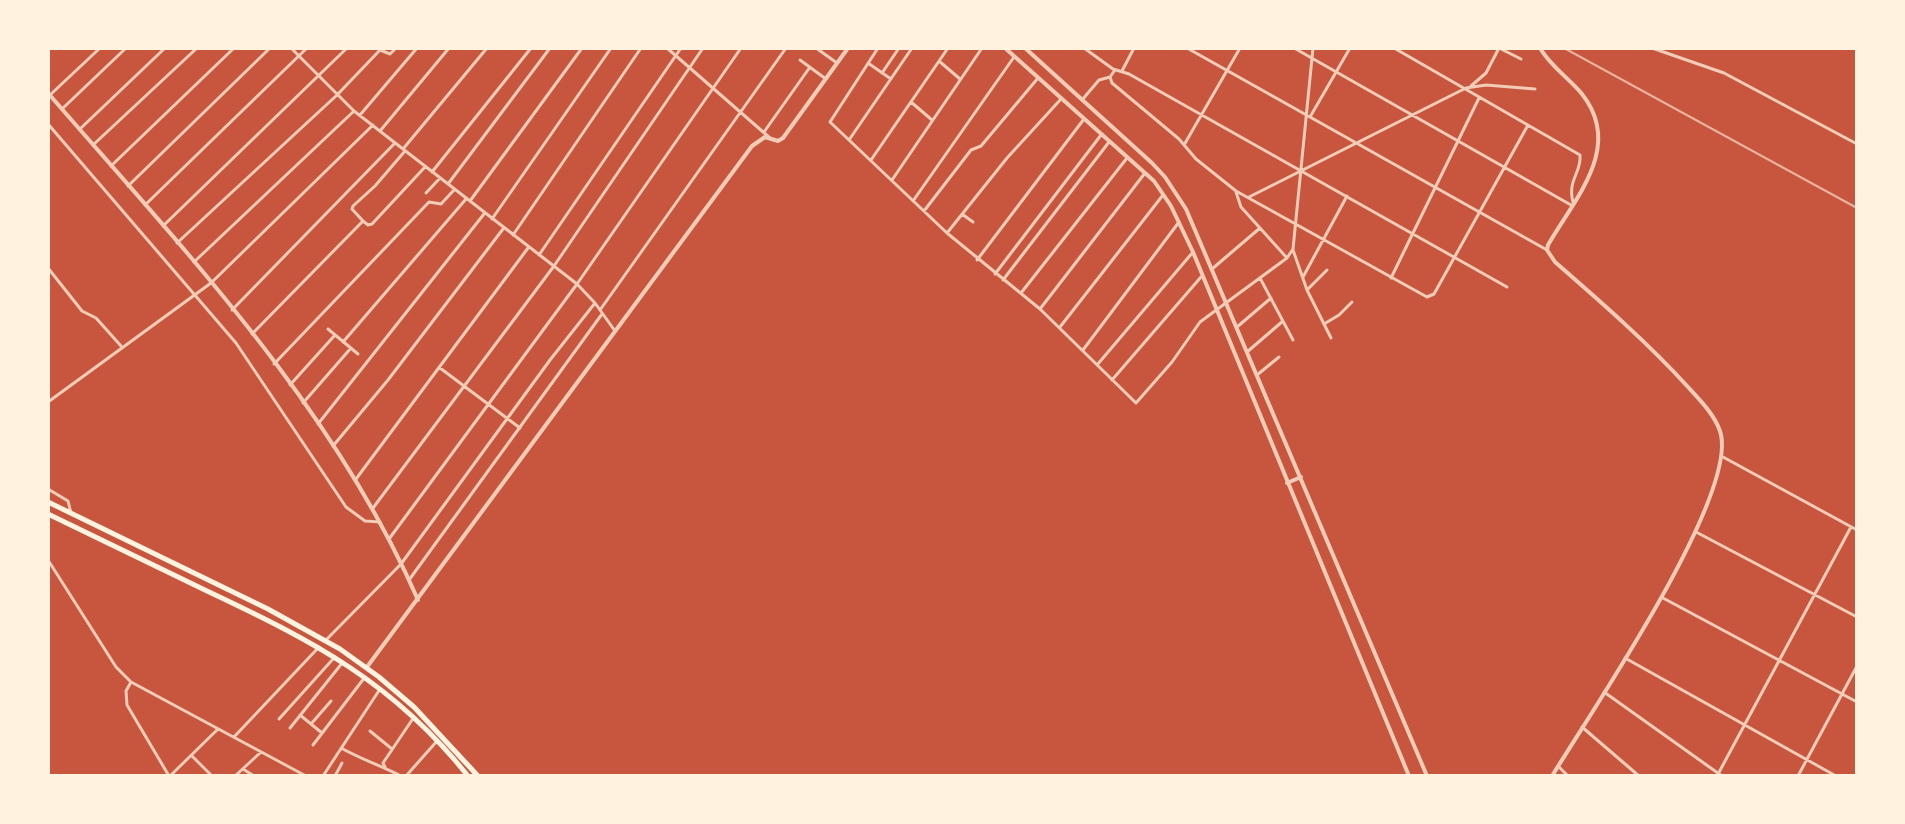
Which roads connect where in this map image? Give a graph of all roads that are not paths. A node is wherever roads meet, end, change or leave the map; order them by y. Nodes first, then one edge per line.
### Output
1 (100, 48) edge
2 (126, 48) edge
3 (165, 48) edge
4 (197, 48) edge
5 (234, 48) edge
6 (270, 48) edge
7 (291, 48) edge
8 (307, 48) edge
9 (347, 48) edge
10 (396, 48) edge
11 (417, 48) edge
12 (449, 48) edge
13 (487, 48) edge
14 (531, 48) edge
15 (550, 48) edge
16 (582, 48) edge
17 (611, 48) edge
18 (641, 48) edge
19 (667, 48) edge
20 (681, 48) edge
21 (703, 48) edge
22 (741, 48) edge
23 (786, 48) edge
24 (816, 48) edge
25 (847, 48) edge
26 (878, 48) edge
27 (899, 48) edge
28 (912, 48) edge
29 (948, 48) edge
30 (982, 48) edge
31 (1005, 48) edge
32 (1025, 48) edge
33 (1084, 48) edge
34 (1134, 48) edge
35 (1187, 48) edge
36 (1240, 48) edge
37 (1294, 48) edge
38 (1313, 48) edge
39 (1350, 48) edge
40 (1394, 48) edge
41 (1499, 48) edge
42 (1540, 48) edge
43 (1652, 48) edge
44 (299, 56) junction
45 (675, 56) junction
46 (1014, 57) junction
47 (1312, 58) junction
48 (1521, 59) dead end
49 (800, 60) dead end
50 (939, 61) junction
51 (837, 63) junction
52 (868, 63) junction
53 (689, 67) junction
54 (810, 67) junction
55 (1115, 70) junction
56 (1227, 70) junction
57 (1122, 71) junction
58 (1336, 72) junction
59 (882, 73) junction
60 (319, 76) junction
61 (1110, 77) junction
62 (1038, 78) junction
63 (826, 79) junction
64 (891, 79) junction
65 (961, 79) junction
66 (712, 87) junction
67 (1466, 88) junction
68 (1535, 89) dead end
69 (337, 95) junction
70 (51, 96) edge
71 (1480, 97) junction
72 (1061, 99) junction
73 (1082, 100) junction
74 (911, 102) junction
75 (48, 105) edge
76 (62, 109) junction
77 (354, 111) junction
78 (741, 112) junction
79 (360, 115) junction
80 (1201, 115) junction
81 (1412, 115) junction
82 (1309, 116) junction
83 (1084, 119) junction
84 (932, 120) junction
85 (48, 124) edge
86 (373, 125) junction
87 (1528, 125) junction
88 (80, 129) junction
89 (380, 131) junction
90 (764, 132) junction
91 (1101, 135) junction
92 (770, 138) junction
93 (849, 140) junction
94 (1458, 141) junction
95 (1109, 142) junction
96 (395, 143) junction
97 (1355, 143) junction
98 (1857, 144) edge
99 (93, 145) junction
100 (1184, 145) junction
101 (404, 150) junction
102 (1127, 158) junction
103 (871, 160) junction
104 (111, 166) junction
105 (425, 167) junction
106 (1504, 167) junction
107 (1303, 170) junction
108 (432, 172) junction
109 (1145, 173) junction
110 (440, 178) junction
111 (892, 180) junction
112 (448, 184) junction
113 (128, 186) junction
114 (1435, 187) junction
115 (454, 189) junction
116 (1236, 191) junction
117 (426, 193) dead end
118 (1164, 194) junction
119 (1347, 196) junction
120 (1247, 198) junction
121 (468, 200) junction
122 (913, 201) junction
123 (1572, 204) junction
124 (145, 205) junction
125 (924, 211) junction
126 (1479, 212) junction
127 (485, 213) junction
128 (962, 214) junction
129 (492, 219) junction
130 (363, 221) junction
131 (973, 222) dead end
132 (1179, 222) junction
133 (1297, 225) junction
134 (163, 226) junction
135 (504, 228) junction
136 (1260, 228) junction
137 (947, 233) junction
138 (1412, 234) junction
139 (513, 235) junction
140 (1323, 240) junction
141 (177, 243) junction
142 (528, 247) junction
143 (1293, 249) junction
144 (1547, 250) junction
145 (1193, 252) junction
146 (539, 255) junction
147 (1454, 257) junction
148 (1287, 258) junction
149 (977, 260) junction
150 (194, 262) junction
151 (554, 266) junction
152 (48, 268) edge
153 (1212, 269) junction
154 (1327, 270) dead end
155 (995, 274) junction
156 (1203, 276) junction
157 (1260, 278) junction
158 (1302, 278) junction
159 (1391, 278) junction
160 (1003, 280) junction
161 (211, 283) junction
162 (577, 284) junction
163 (1507, 287) dead end
164 (1307, 290) junction
165 (1021, 293) junction
166 (195, 294) junction
167 (1271, 298) junction
168 (1352, 302) dead end
169 (595, 303) junction
170 (1226, 303) junction
171 (1040, 309) junction
172 (232, 310) junction
173 (1216, 311) junction
174 (602, 312) junction
175 (1283, 321) junction
176 (1324, 324) junction
177 (1060, 327) junction
178 (1237, 327) junction
179 (328, 329) dead end
180 (615, 331) junction
181 (252, 334) junction
182 (335, 335) junction
183 (1331, 338) dead end
184 (1293, 340) dead end
185 (343, 342) junction
186 (122, 348) junction
187 (351, 348) junction
188 (1083, 350) junction
189 (1247, 352) junction
190 (358, 354) dead end
191 (1279, 357) dead end
192 (274, 364) junction
193 (1097, 365) junction
194 (440, 368) junction
195 (1257, 375) junction
196 (1112, 380) junction
197 (290, 385) junction
198 (465, 387) junction
199 (48, 402) edge
200 (303, 403) junction
201 (489, 405) junction
202 (508, 419) junction
203 (318, 424) junction
204 (520, 428) junction
205 (333, 446) junction
206 (1723, 457) junction
207 (1301, 477) junction
208 (356, 479) junction
209 (1287, 483) junction
210 (48, 489) edge
211 (48, 502) edge
212 (373, 508) junction
213 (71, 513) junction
214 (48, 514) edge
215 (380, 522) junction
216 (1851, 527) junction
217 (1857, 530) edge
218 (1696, 532) junction
219 (389, 539) junction
220 (48, 560) edge
221 (401, 564) junction
222 (409, 580) junction
223 (1815, 594) junction
224 (1661, 598) junction
225 (418, 600) junction
226 (1857, 617) edge
227 (326, 640) junction
228 (320, 646) junction
229 (336, 656) junction
230 (1625, 658) junction
231 (1779, 660) junction
232 (344, 661) junction
233 (1857, 666) edge
234 (367, 667) junction
235 (365, 677) junction
236 (131, 682) junction
237 (380, 688) junction
238 (1604, 692) junction
239 (1842, 694) junction
240 (331, 701) dead end
241 (1857, 702) edge
242 (300, 715) junction
243 (414, 717) junction
244 (279, 719) dead end
245 (311, 724) junction
246 (1744, 725) junction
247 (1582, 727) junction
248 (290, 728) dead end
249 (218, 729) junction
250 (370, 731) dead end
251 (322, 733) junction
252 (234, 737) junction
253 (437, 741) junction
254 (313, 745) dead end
255 (341, 748) junction
256 (392, 749) junction
257 (261, 752) junction
258 (191, 755) junction
259 (1807, 760) junction
260 (342, 763) dead end
261 (1558, 767) junction
262 (385, 768) junction
263 (243, 769) junction
264 (336, 774) edge
265 (1719, 775) edge
266 (170, 776) edge
267 (212, 776) edge
268 (235, 776) edge
269 (254, 776) edge
270 (306, 776) edge
271 (323, 776) edge
272 (343, 776) edge
273 (402, 776) edge
274 (468, 776) edge
275 (478, 776) edge
276 (1409, 776) edge
277 (1427, 776) edge
278 (1552, 776) edge
279 (1568, 776) edge
280 (1639, 776) edge
281 (1798, 776) edge
282 (1836, 776) edge

1 - 70 street
2 - 76 street
3 - 88 street
4 - 99 street
5 - 104 street
6 - 113 street
7 - 44 street
8 - 44 street
9 - 60 street
10 - 69 street
11 - 79 street
12 - 89 street
13 - 101 street
14 - 108 street
15 - 112 street
16 - 121 street
17 - 129 street
18 - 139 street
19 - 45 street
20 - 45 street
21 - 53 street
22 - 66 street
23 - 78 street
24 - 51 street
25 - 51 street
26 - 52 street
27 - 59 street
28 - 64 street
29 - 50 street
30 - 65 street
31 - 46 street
32 - 73 street
33 - 55 street
34 - 57 street
35 - 56 street
36 - 56 street
37 - 47 street
38 - 47 street
39 - 58 street
40 - 67 street
41 - 48 street
41 - 67 street
42 - 123 street
43 - 98 street
44 - 60 street
44 - 124 street
45 - 53 street
45 - 146 street
46 - 62 street
46 - 122 street
47 - 58 street
47 - 82 street
49 - 54 street
50 - 65 street
50 - 74 street
51 - 63 street
52 - 59 street
52 - 93 street
53 - 66 street
53 - 151 street
54 - 63 street
54 - 90 street
55 - 57 street
55 - 61 street
56 - 80 street
56 - 82 street
57 - 80 street
58 - 81 street
58 - 82 street
59 - 64 street
60 - 69 street
60 - 134 street
61 - 73 street
61 - 100 street
62 - 72 street
62 - 125 street
63 - 92 street
64 - 93 street
65 - 84 street
66 - 78 street
66 - 162 street
67 - 68 street
67 - 71 street
67 - 81 street
69 - 77 street
69 - 141 street
70 - 75 street
70 - 76 street
71 - 87 street
71 - 94 street
72 - 83 street
72 - 128 street
73 - 153 street
74 - 84 street
74 - 103 street
76 - 88 street
77 - 79 street
77 - 150 street
78 - 90 street
78 - 174 street
79 - 86 street
80 - 100 street
80 - 107 street
81 - 94 street
81 - 97 street
82 - 97 street
82 - 107 street
83 - 91 street
83 - 149 street
84 - 111 street
85 - 166 street
86 - 89 street
86 - 161 street
87 - 106 street
87 - 123 street
88 - 99 street
89 - 96 street
90 - 92 street
91 - 95 street
91 - 155 street
92 - 180 street
93 - 103 street
94 - 106 street
94 - 114 street
95 - 102 street
95 - 160 street
96 - 101 street
96 - 172 street
97 - 107 street
97 - 114 street
99 - 104 street
100 - 116 street
101 - 105 street
101 - 130 street
102 - 109 street
102 - 165 street
103 - 111 street
104 - 113 street
105 - 108 street
105 - 130 street
106 - 123 street
106 - 126 street
107 - 119 street
107 - 120 street
107 - 133 street
108 - 110 street
109 - 118 street
109 - 171 street
110 - 112 street
110 - 117 street
111 - 122 street
112 - 115 street
113 - 124 street
114 - 126 street
114 - 138 street
115 - 121 street
115 - 192 street
116 - 120 street
116 - 136 street
118 - 132 street
118 - 177 street
119 - 138 street
119 - 140 street
120 - 133 street
121 - 127 street
121 - 185 street
122 - 125 street
123 - 144 street
124 - 134 street
125 - 137 street
126 - 144 street
126 - 147 street
127 - 129 street
127 - 203 street
128 - 131 street
128 - 137 street
129 - 135 street
130 - 181 street
132 - 145 street
132 - 188 street
133 - 140 street
133 - 143 street
134 - 141 street
135 - 139 street
135 - 205 street
136 - 148 street
136 - 153 street
137 - 149 street
138 - 147 street
138 - 159 street
139 - 142 street
140 - 158 street
140 - 159 street
141 - 150 street
142 - 146 street
142 - 194 street
143 - 148 street
143 - 158 street
144 - 206 street
145 - 156 street
145 - 193 street
146 - 151 street
147 - 159 street
147 - 163 street
148 - 157 street
149 - 155 street
150 - 161 street
151 - 162 street
151 - 198 street
152 - 186 street
153 - 170 street
154 - 164 street
155 - 160 street
156 - 173 street
156 - 196 street
157 - 167 street
157 - 170 street
158 - 164 street
160 - 165 street
161 - 166 street
161 - 172 street
162 - 169 street
162 - 201 street
164 - 176 street
165 - 171 street
166 - 186 street
166 - 215 street
167 - 175 street
167 - 178 street
168 - 176 street
169 - 174 street
169 - 202 street
170 - 173 street
170 - 178 street
171 - 177 street
172 - 181 street
173 - 196 street
173 - 209 street
174 - 180 street
174 - 204 street
175 - 184 street
175 - 189 street
176 - 183 street
177 - 188 street
178 - 189 street
179 - 182 street
180 - 225 street
181 - 192 street
182 - 185 street
182 - 197 street
185 - 187 street
186 - 199 street
187 - 190 street
187 - 200 street
188 - 193 street
189 - 195 street
191 - 195 street
192 - 197 street
193 - 196 street
194 - 198 street
194 - 208 street
195 - 207 street
197 - 200 street
198 - 201 street
198 - 212 street
200 - 203 street
201 - 202 street
201 - 219 street
202 - 204 street
202 - 221 street
203 - 205 street
204 - 222 street
205 - 208 street
206 - 216 street
206 - 218 street
207 - 209 street
207 - 277 street
208 - 212 street
209 - 276 street
210 - 213 street
211 - 213 highway
212 - 215 street
213 - 227 highway
214 - 228 highway
215 - 219 street
216 - 217 street
216 - 223 street
218 - 223 street
218 - 224 street
219 - 221 street
220 - 236 street
221 - 222 street
221 - 227 street
222 - 225 street
223 - 226 street
223 - 231 street
224 - 230 street
224 - 231 street
225 - 234 street
227 - 234 highway
228 - 229 highway
228 - 252 street
229 - 232 highway
229 - 244 street
230 - 238 street
230 - 246 street
231 - 239 street
231 - 246 street
232 - 235 highway
232 - 242 street
233 - 239 street
234 - 275 highway
235 - 237 highway
235 - 251 street
236 - 249 street
236 - 266 street
237 - 243 highway
237 - 255 street
238 - 247 street
238 - 265 street
239 - 241 street
239 - 259 street
240 - 245 street
242 - 245 street
242 - 248 street
243 - 253 highway
243 - 256 street
245 - 251 street
246 - 259 street
246 - 265 street
247 - 261 street
247 - 280 street
249 - 252 street
249 - 258 street
250 - 256 street
251 - 254 street
252 - 257 street
253 - 273 street
253 - 274 highway
255 - 262 street
255 - 271 street
256 - 262 street
257 - 263 street
257 - 270 street
258 - 266 street
258 - 267 street
259 - 281 street
259 - 282 street
260 - 264 street
261 - 278 street
261 - 279 street
262 - 273 street
263 - 268 street
263 - 269 street
264 - 272 street

